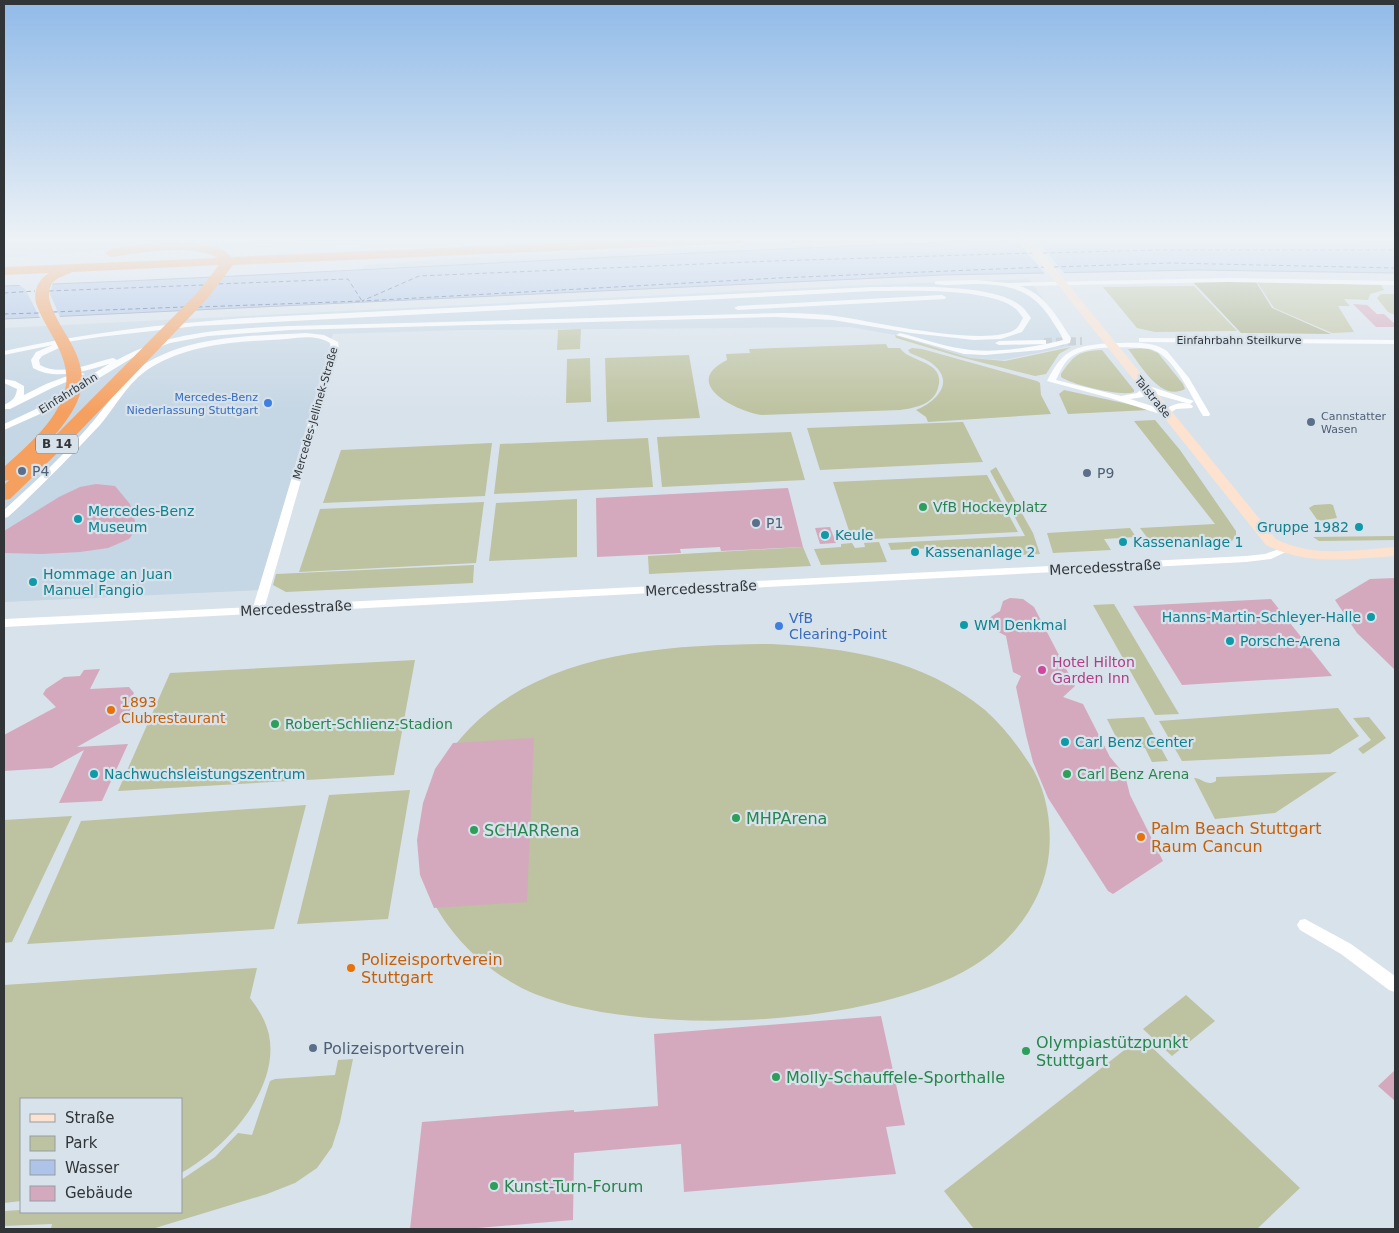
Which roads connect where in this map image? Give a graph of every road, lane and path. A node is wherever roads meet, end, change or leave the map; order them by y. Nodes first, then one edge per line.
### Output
1 (202, 296) edge
2 (38, 297) edge
3 (42, 297) edge
4 (720, 297) edge
5 (958, 297) edge
6 (972, 297) edge
7 (992, 297) edge
8 (1035, 297) edge
9 (1073, 297) edge
10 (43, 302) junction
11 (1009, 302) junction
12 (843, 319) junction
13 (254, 320) junction
14 (902, 329) junction
15 (107, 333) junction
16 (1082, 341) tunnel mouth
17 (1044, 342) tunnel mouth
18 (1395, 342) edge
19 (140, 350) junction
20 (1118, 352) joint
21 (4, 353) edge
22 (129, 356) junction
23 (4, 381) edge
24 (1189, 384) junction
25 (1146, 388) junction
26 (1113, 396) junction
27 (1192, 399) junction
28 (1128, 400) junction
29 (6, 408) edge
30 (1166, 413) junction
31 (4, 426) edge
32 (4, 476) edge
33 (4, 495) edge
34 (4, 515) edge
35 (1285, 550) junction
36 (1395, 552) edge
37 (258, 610) junction
38 (4, 623) edge
39 (1305, 925) dead end
40 (1395, 985) edge

1 - 33 highway, B 14
2 - 10 highway, B 14
3 - 10 highway
4 - 13 street, Einfahrbahn
5 - 13 street, Einfahrbahn
6 - 11 street, Einfahrbahn
7 - 11 street, Einfahrbahn
8 - 12 street
9 - 20 main road, Talstraße
10 - 32 highway, B 14
11 - 14 street, Einfahrbahn
12 - 14 street, Einfahrbahn
12 - 19 street, Einfahrbahn
13 - 15 street, Einfahrbahn
14 - 17 street
15 - 19 street, Einfahrbahn
15 - 21 street, Einfahrbahn
16 - 18 street, Einfahrbahn Steilkurve
19 - 22 street, Einfahrbahn
20 - 25 main road, Talstraße
22 - 29 street, Einfahrbahn
22 - 31 street, Einfahrbahn
23 - 29 street
24 - 26 street
24 - 27 street
24 - 27 street, Talstraße
25 - 26 street
25 - 27 street
25 - 27 street
25 - 28 street
25 - 30 main road, Talstraße
26 - 28 street
27 - 30 street
28 - 30 street
30 - 35 main road, Talstraße
34 - 37 street, Mercedes-Jellinek-Straße
35 - 36 main road, Mercedesstraße
35 - 37 street, Mercedesstraße
37 - 38 street, Mercedesstraße
39 - 40 street

